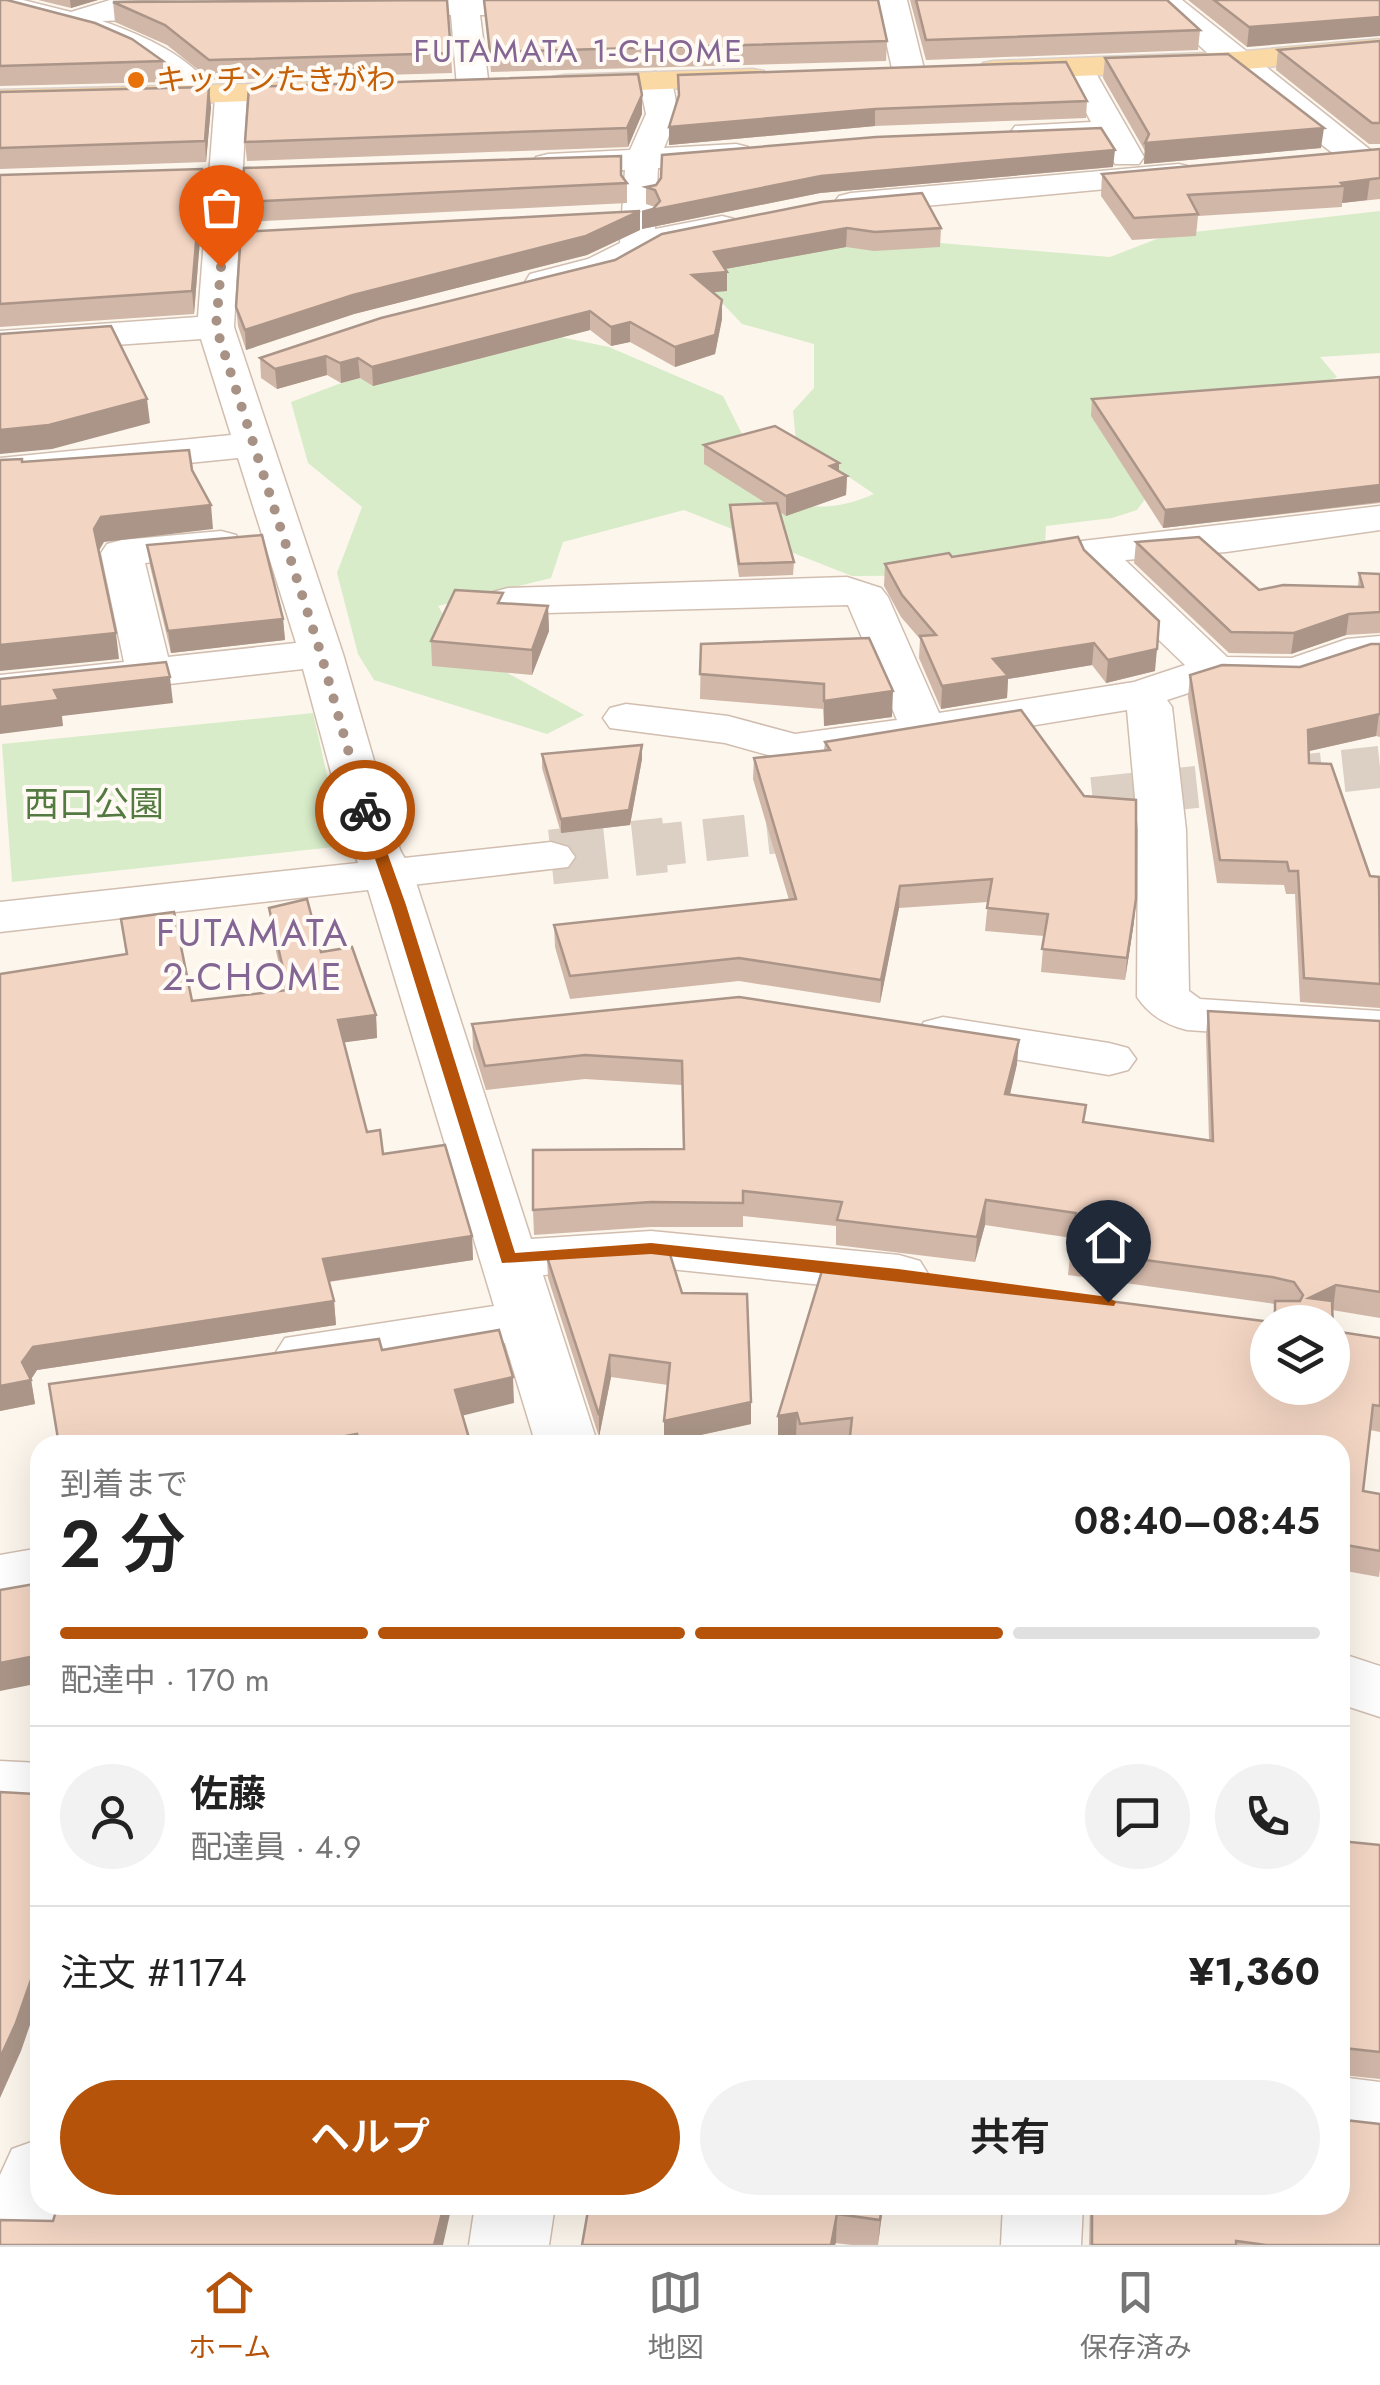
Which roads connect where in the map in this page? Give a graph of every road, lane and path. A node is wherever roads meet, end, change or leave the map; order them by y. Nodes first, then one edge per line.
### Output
1 (892, 0) edge
2 (1164, 0) edge
3 (464, 3) edge
4 (0, 4) edge
5 (119, 4) edge
6 (578, 6) edge
7 (219, 8) edge
8 (351, 8) edge
9 (72, 21) junction
10 (1380, 48) edge
11 (1235, 61) junction
12 (1078, 68) junction
13 (671, 70) junction
14 (909, 73) junction
15 (870, 74) edge
16 (774, 78) edge
17 (472, 87) junction
18 (436, 88) edge
19 (361, 90) edge
20 (216, 94) junction
21 (0, 100) edge
22 (1112, 131) junction
23 (995, 134) edge
24 (768, 151) edge
25 (1370, 158) edge
26 (642, 161) junction
27 (1305, 163) edge
28 (524, 165) edge
29 (1212, 171) edge
30 (266, 174) edge
31 (226, 176) junction
32 (189, 177) edge
33 (1138, 178) junction
34 (821, 207) edge
35 (600, 218) edge
36 (745, 222) edge
37 (638, 231) junction
38 (263, 234) edge
39 (223, 236) junction
40 (512, 290) edge
41 (216, 327) junction
42 (0, 342) edge
43 (254, 445) junction
44 (0, 470) edge
45 (1380, 518) edge
46 (284, 538) junction
47 (508, 601) edge
48 (1380, 649) edge
49 (321, 654) junction
50 (1215, 670) junction
51 (149, 673) junction
52 (0, 689) edge
53 (1141, 694) junction
54 (626, 718) dead end
55 (924, 730) junction
56 (551, 857) tunnel mouth
57 (388, 874) junction
58 (0, 917) edge
59 (895, 1025) edge
60 (495, 1026) edge
61 (1380, 1027) edge
62 (439, 1032) junction
63 (1109, 1058) dead end
64 (508, 1259) junction
65 (955, 1282) edge
66 (530, 1320) junction
67 (256, 1359) edge
68 (564, 1435) edge
69 (30, 1573) edge
70 (0, 1578) edge
71 (1350, 1682) edge
72 (1380, 1692) edge
73 (0, 1788) edge
74 (30, 1790) edge
75 (1350, 2111) edge
76 (1380, 2115) edge
77 (514, 2215) edge
78 (1042, 2215) edge
79 (509, 2245) edge
80 (1041, 2245) edge

1 - 14 street
2 - 11 street
3 - 6 street
3 - 8 street
3 - 17 street
4 - 9 street
5 - 7 street
5 - 9 street
9 - 20 street
10 - 11 main road
11 - 12 main road
11 - 25 street
12 - 14 main road
12 - 22 street
13 - 16 main road
13 - 17 main road
13 - 26 street
14 - 15 main road
17 - 18 main road
19 - 20 main road
20 - 21 main road
20 - 31 street
22 - 23 street
22 - 33 street
24 - 26 street
25 - 27 street
26 - 28 street
26 - 37 street
29 - 33 street
30 - 31 street
31 - 32 street
31 - 39 street
33 - 34 street
35 - 37 street
36 - 37 street
37 - 40 street
38 - 39 street
39 - 41 street
41 - 42 street
41 - 43 street
43 - 44 street
43 - 46 street
45 - 50 street
46 - 49 street
46 - 51 street
47 - 55 street
48 - 50 street
49 - 51 street
49 - 57 street
50 - 53 street
51 - 52 street
53 - 55 street
53 - 61 street
54 - 55 street
56 - 57 street
57 - 58 street
57 - 62 street
59 - 63 street
60 - 62 street
62 - 64 street
64 - 65 street
64 - 66 street
66 - 67 street
66 - 68 street
69 - 70 street
71 - 72 street
73 - 74 street
75 - 76 street
77 - 79 street
78 - 80 street

